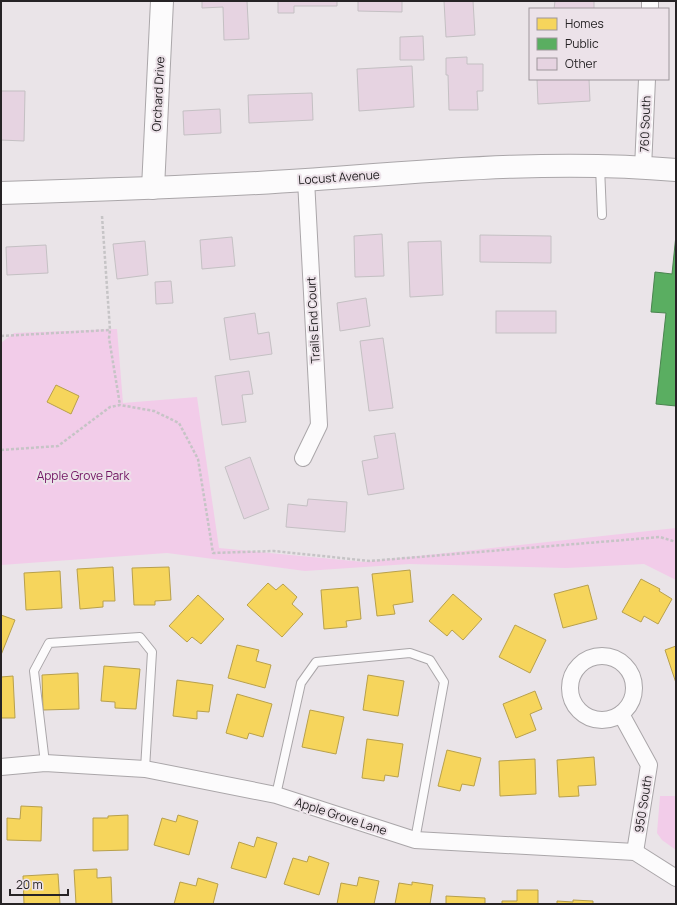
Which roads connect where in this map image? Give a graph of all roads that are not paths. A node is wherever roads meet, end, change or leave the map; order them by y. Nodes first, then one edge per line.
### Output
1 (162, 1) edge
2 (647, 80) edge
3 (600, 166) junction
4 (643, 168) junction
5 (676, 170) edge
6 (306, 180) junction
7 (154, 188) junction
8 (1, 194) edge
9 (602, 215) dead end
10 (303, 458) dead end
11 (621, 714) dead end
12 (45, 763) junction
13 (1, 766) edge
14 (145, 769) junction
15 (276, 795) junction
16 (415, 840) junction
17 (635, 852) junction
18 (676, 878) edge

1 - 7 street, Orchard Drive
2 - 4 street, 760 South
3 - 4 street, Locust Avenue
3 - 6 street, Locust Avenue
3 - 9 lane
4 - 5 street, Locust Avenue
6 - 7 street, Locust Avenue
6 - 10 street, Trails End Court
7 - 8 street, Locust Avenue
11 - 17 street, 950 South
12 - 13 street, Apple Grove Lane
12 - 14 street, Apple Grove Lane
12 - 14 lane
14 - 15 street, Apple Grove Lane
15 - 16 street, Apple Grove Lane
15 - 16 lane
16 - 17 street, Apple Grove Lane
17 - 18 street, Apple Grove Lane

